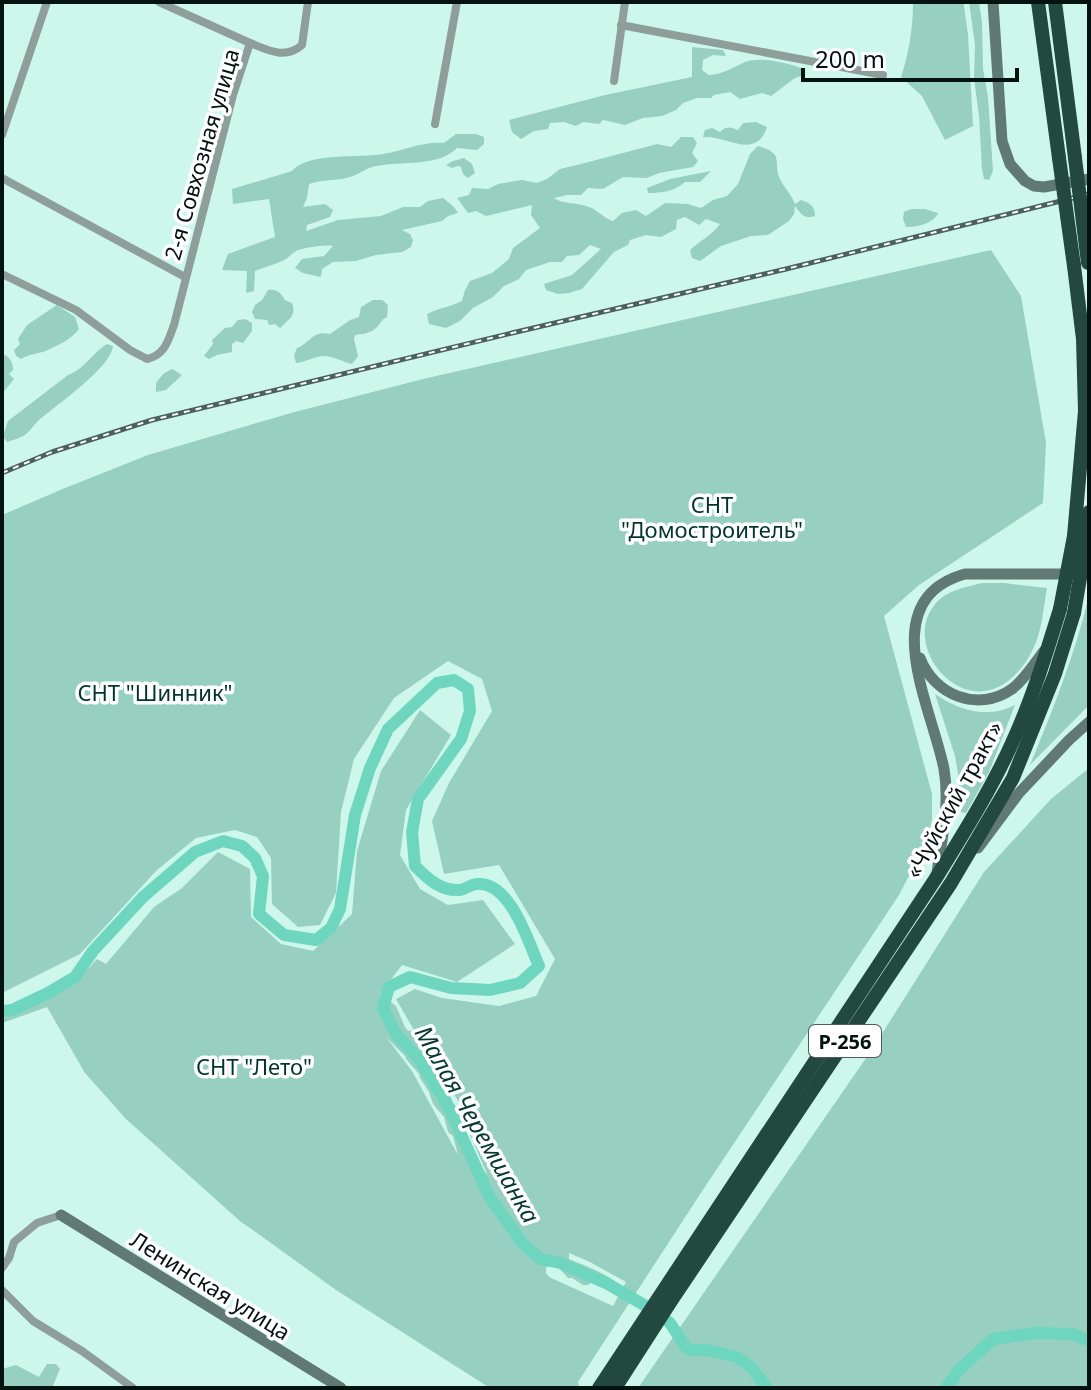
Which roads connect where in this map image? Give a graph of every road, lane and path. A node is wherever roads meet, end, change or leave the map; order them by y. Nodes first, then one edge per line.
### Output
1 (47, 2) edge
2 (159, 2) edge
3 (308, 2) edge
4 (457, 2) edge
5 (625, 2) edge
6 (993, 2) edge
7 (1038, 2) edge
8 (1055, 2) edge
9 (621, 25) junction
10 (250, 43) junction
11 (883, 75) dead end
12 (614, 81) dead end
13 (435, 124) dead end
14 (2, 135) edge
15 (2, 178) edge
16 (1089, 179) edge
17 (1084, 266) edge
18 (2, 274) edge
19 (185, 277) junction
20 (1089, 512) edge
21 (1080, 537) edge
22 (1089, 574) edge
23 (1067, 611) junction
24 (1050, 641) junction
25 (914, 643) junction
26 (1089, 722) edge
27 (936, 878) junction
28 (951, 883) junction
29 (61, 1215) joint
30 (2, 1268) edge
31 (2, 1290) edge
32 (667, 1297) junction
33 (639, 1339) junction
34 (133, 1388) edge
35 (341, 1388) edge
36 (599, 1388) edge
37 (615, 1388) edge

1 - 14 street
2 - 10 street
3 - 10 street, 2-я Совхозная улица
4 - 13 street
5 - 9 street
6 - 16 main road
7 - 17 highway, «Чуйский тракт» / Р-256, bridge
8 - 17 highway, «Чуйский тракт» / Р-256, bridge
9 - 11 street
9 - 12 street
10 - 19 street, 2-я Совхозная улица
15 - 19 street
17 - 21 highway, «Чуйский тракт» / Р-256
18 - 19 street, 2-я Совхозная улица
20 - 21 highway, «Чуйский тракт» / Р-256
21 - 23 highway, «Чуйский тракт» / Р-256, bridge
22 - 25 main road
23 - 24 highway, «Чуйский тракт» / Р-256
23 - 28 highway, «Чуйский тракт» / Р-256
24 - 25 main road
24 - 27 highway, «Чуйский тракт» / Р-256
25 - 27 main road
26 - 28 main road
27 - 32 highway, «Чуйский тракт» / Р-256
28 - 32 highway, «Чуйский тракт» / Р-256
29 - 30 street
29 - 35 main road, Ленинская улица
31 - 34 street
32 - 33 highway, «Чуйский тракт» / Р-256
33 - 36 highway, «Чуйский тракт» / Р-256
33 - 37 highway, «Чуйский тракт» / Р-256

